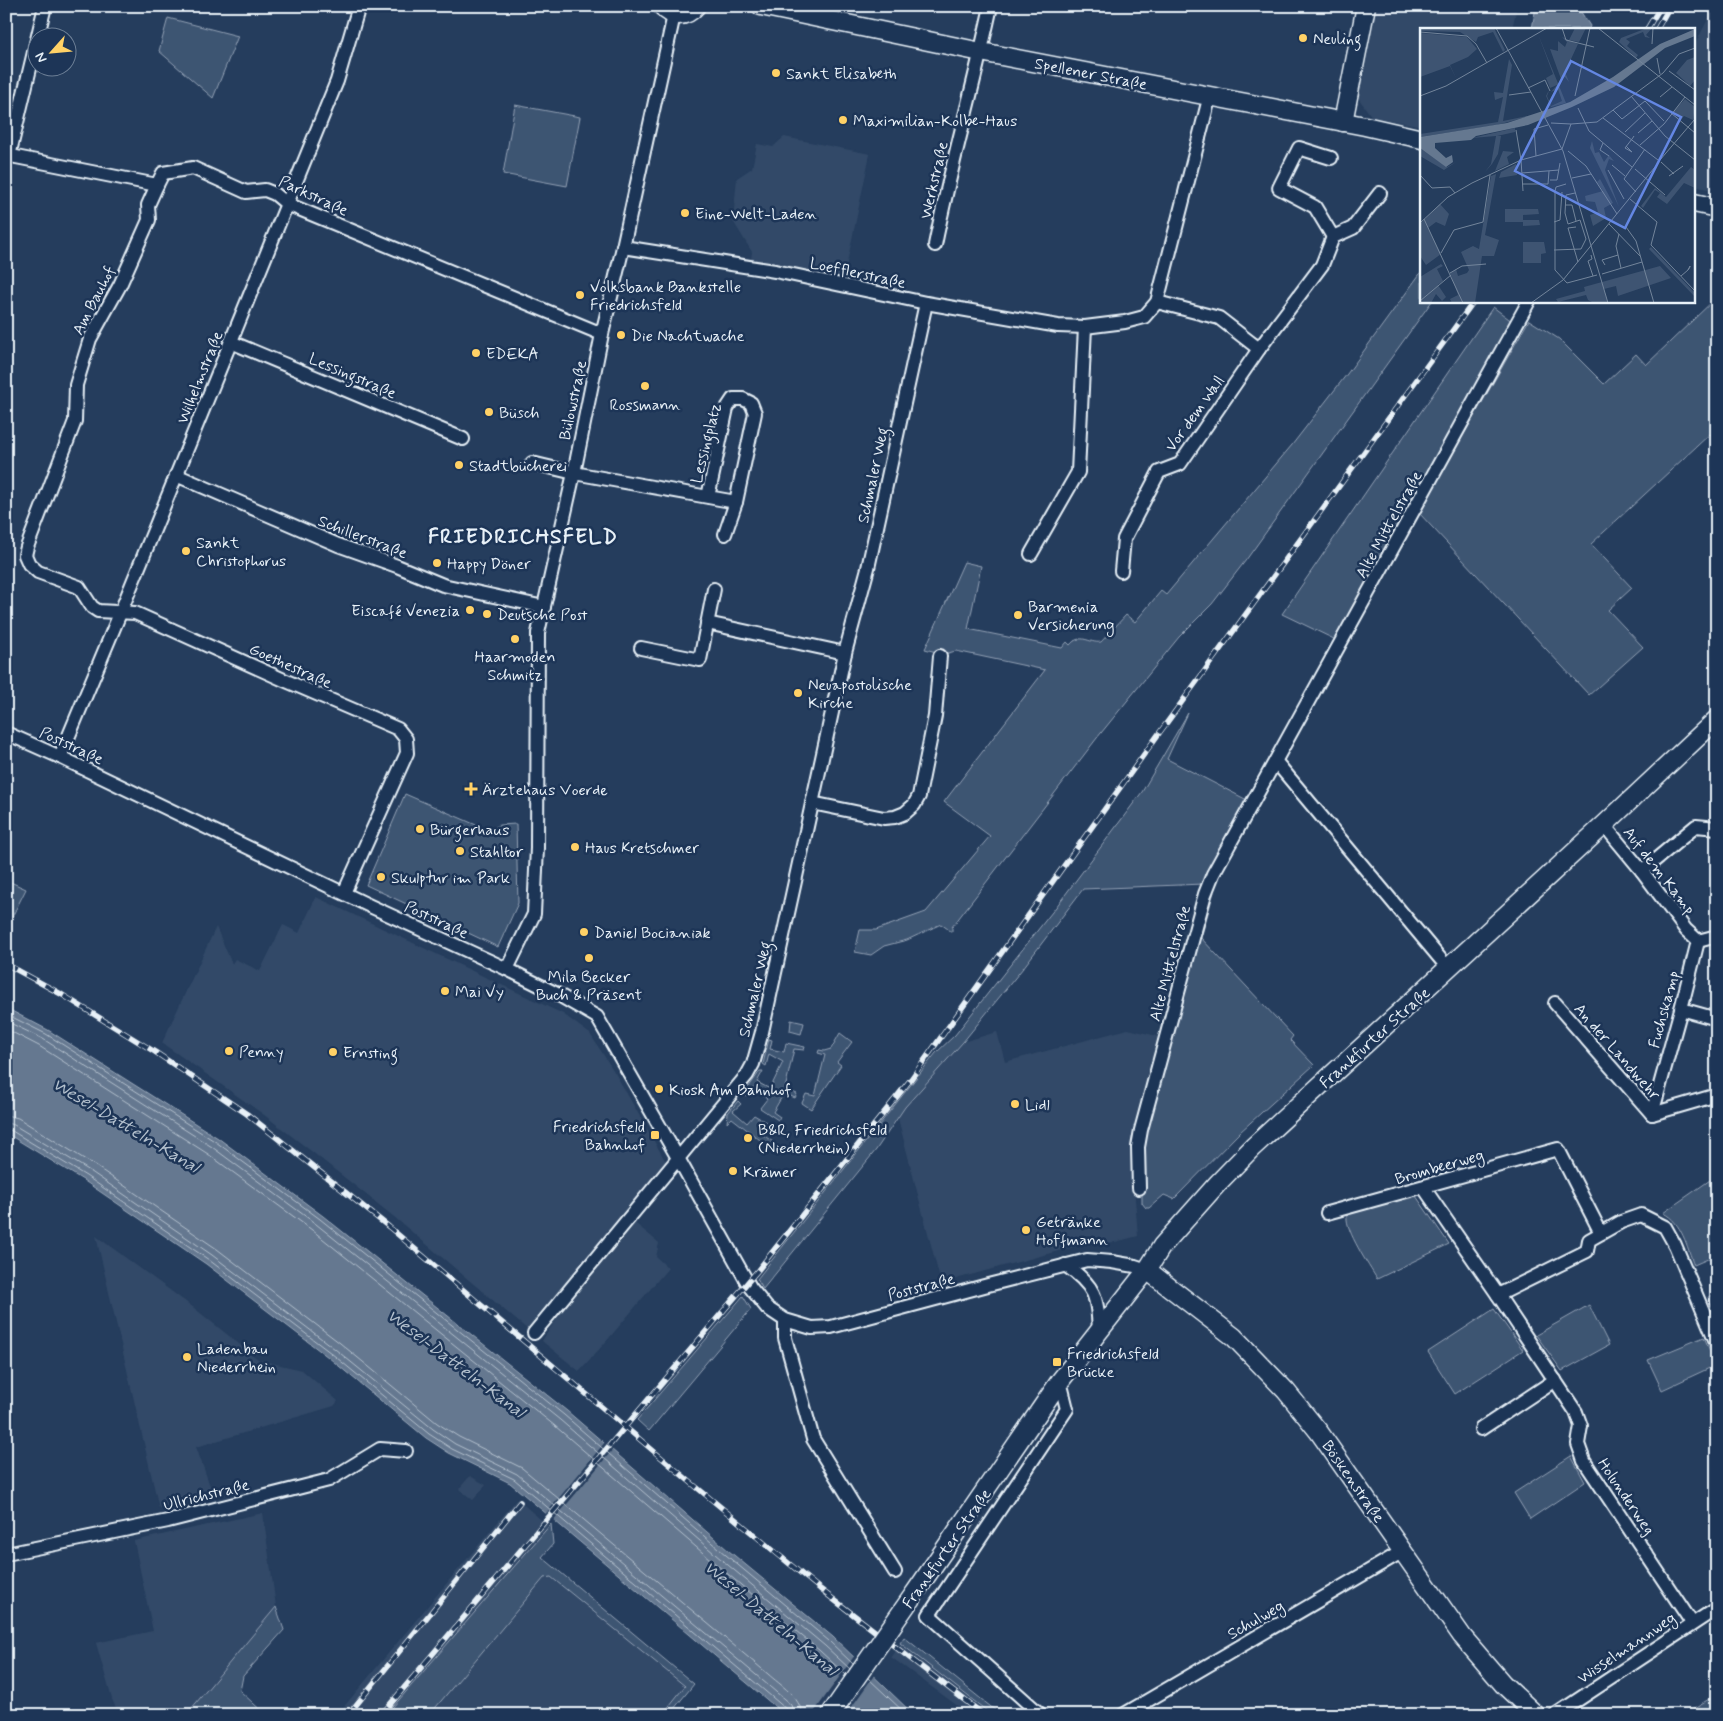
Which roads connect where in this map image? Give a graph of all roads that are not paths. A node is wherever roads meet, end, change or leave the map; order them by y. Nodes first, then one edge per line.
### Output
1 (45, 6) edge
2 (359, 6) edge
3 (696, 6) edge
4 (761, 6) edge
5 (991, 6) edge
6 (1366, 6) edge
7 (668, 11) edge
8 (981, 52) junction
9 (1210, 95) junction
10 (1343, 122) junction
11 (1420, 139) edge
12 (8, 155) edge
13 (1331, 158) dead end
14 (157, 185) junction
15 (1380, 193) dead end
16 (1696, 203) edge
17 (287, 204) junction
18 (1717, 208) edge
19 (1333, 237) junction
20 (935, 245) dead end
21 (624, 247) junction
22 (1157, 302) junction
23 (1528, 302) edge
24 (926, 303) junction
25 (1085, 327) junction
26 (602, 334) junction
27 (231, 342) junction
28 (1259, 349) junction
29 (463, 439) dead end
30 (532, 463) dead end
31 (574, 473) junction
32 (176, 476) junction
33 (708, 497) junction
34 (736, 502) junction
35 (725, 534) dead end
36 (27, 547) joint
37 (1031, 554) dead end
38 (1121, 571) dead end
39 (714, 589) dead end
40 (544, 607) junction
41 (121, 611) junction
42 (708, 623) junction
43 (641, 648) dead end
44 (845, 653) junction
45 (940, 656) dead end
46 (1717, 719) edge
47 (6, 733) edge
48 (60, 757) junction
49 (1276, 762) junction
50 (812, 803) junction
51 (1604, 825) junction
52 (1717, 828) edge
53 (1642, 871) junction
54 (344, 894) junction
55 (1717, 936) edge
56 (1698, 941) junction
57 (1448, 968) junction
58 (506, 969) junction
59 (1555, 1003) dead end
60 (1681, 1009) junction
61 (1717, 1019) edge
62 (1717, 1095) edge
63 (1652, 1114) junction
64 (678, 1158) junction
65 (1139, 1188) dead end
66 (1424, 1188) junction
67 (1327, 1213) dead end
68 (1601, 1233) junction
69 (1065, 1265) junction
70 (1147, 1270) junction
71 (1498, 1295) junction
72 (784, 1320) junction
73 (534, 1333) dead end
74 (1098, 1333) junction
75 (1717, 1344) edge
76 (1555, 1380) junction
77 (1060, 1381) junction
78 (1481, 1429) dead end
79 (406, 1451) dead end
80 (1403, 1551) junction
81 (6, 1554) edge
82 (895, 1572) dead end
83 (1717, 1608) edge
84 (1692, 1623) junction
85 (1534, 1714) edge
86 (830, 1715) edge
87 (1041, 1715) edge
88 (1123, 1715) edge
89 (1555, 1715) edge

1 - 12 street
2 - 17 street, Wilhelmstraße
3 - 7 main road
4 - 8 main road, Spellener Straße
5 - 8 street, Werkstraße
6 - 10 main road
7 - 21 street, Bülowstraße
8 - 9 main road, Spellener Straße
8 - 20 street, Werkstraße
9 - 10 main road, Spellener Straße
9 - 22 street
10 - 11 main road, Spellener Straße
12 - 14 street
13 - 19 street
14 - 17 street, Parkstraße
14 - 36 street, Am Bauhof
15 - 19 street
16 - 18 main road
17 - 26 street, Parkstraße
17 - 27 street, Wilhelmstraße
19 - 28 street, Vor dem Wall
21 - 24 street, Loefflerstraße
21 - 26 street, Bülowstraße
22 - 25 street, Loefflerstraße
22 - 28 street
23 - 49 street, Alte Mittelstraße
24 - 25 street, Loefflerstraße
24 - 44 street, Schmaler Weg
25 - 37 street
26 - 31 street, Bülowstraße
27 - 29 street, Lessingstraße
27 - 32 street, Wilhelmstraße
28 - 38 street, Vor dem Wall
30 - 31 street
31 - 33 street, Lessingplatz
31 - 40 street, Bülowstraße
32 - 40 street, Schillerstraße
32 - 41 street, Wilhelmstraße
33 - 34 street, Lessingplatz
33 - 34 street, Lessingplatz
34 - 35 street, Lessingplatz
36 - 41 street, Goethestraße
39 - 42 street
40 - 58 street, Bülowstraße
41 - 48 street, Wilhelmstraße
41 - 54 street, Goethestraße
42 - 43 street
42 - 44 street
44 - 50 street, Schmaler Weg
45 - 50 street
46 - 51 main road, Frankfurter Straße
47 - 48 street, Poststraße
48 - 54 street, Poststraße
49 - 57 street
49 - 65 street, Alte Mittelstraße
50 - 64 street, Schmaler Weg
51 - 53 street, Auf dem Kamp
51 - 57 main road, Frankfurter Straße
52 - 53 street
53 - 56 street, Auf dem Kamp
54 - 58 street, Poststraße
55 - 56 street
56 - 60 street, Fuchskamp
57 - 70 main road, Frankfurter Straße
58 - 64 street, Poststraße
59 - 63 street, An der Landwehr
60 - 61 street
60 - 63 street, Fuchskamp
62 - 63 street, An der Landwehr
64 - 72 street, Poststraße
64 - 73 street
66 - 67 street, Brombeerweg
66 - 68 street, Brombeerweg
66 - 71 street, Holunderweg
68 - 71 street
68 - 75 street
69 - 70 street, Poststraße
69 - 72 street, Poststraße
69 - 74 street
70 - 74 main road, Frankfurter Straße
70 - 80 main road, Böskenstraße
71 - 76 street, Holunderweg
72 - 82 street
74 - 77 main road, Frankfurter Straße
76 - 78 street
76 - 84 street, Holunderweg
77 - 86 main road, Frankfurter Straße, bridge
77 - 87 street, Frankfurter Straße
79 - 81 street, Ullrichstraße
80 - 85 main road, Böskenstraße
80 - 88 street, Schulweg
83 - 84 street, Wisselmannweg
84 - 89 street, Wisselmannweg

